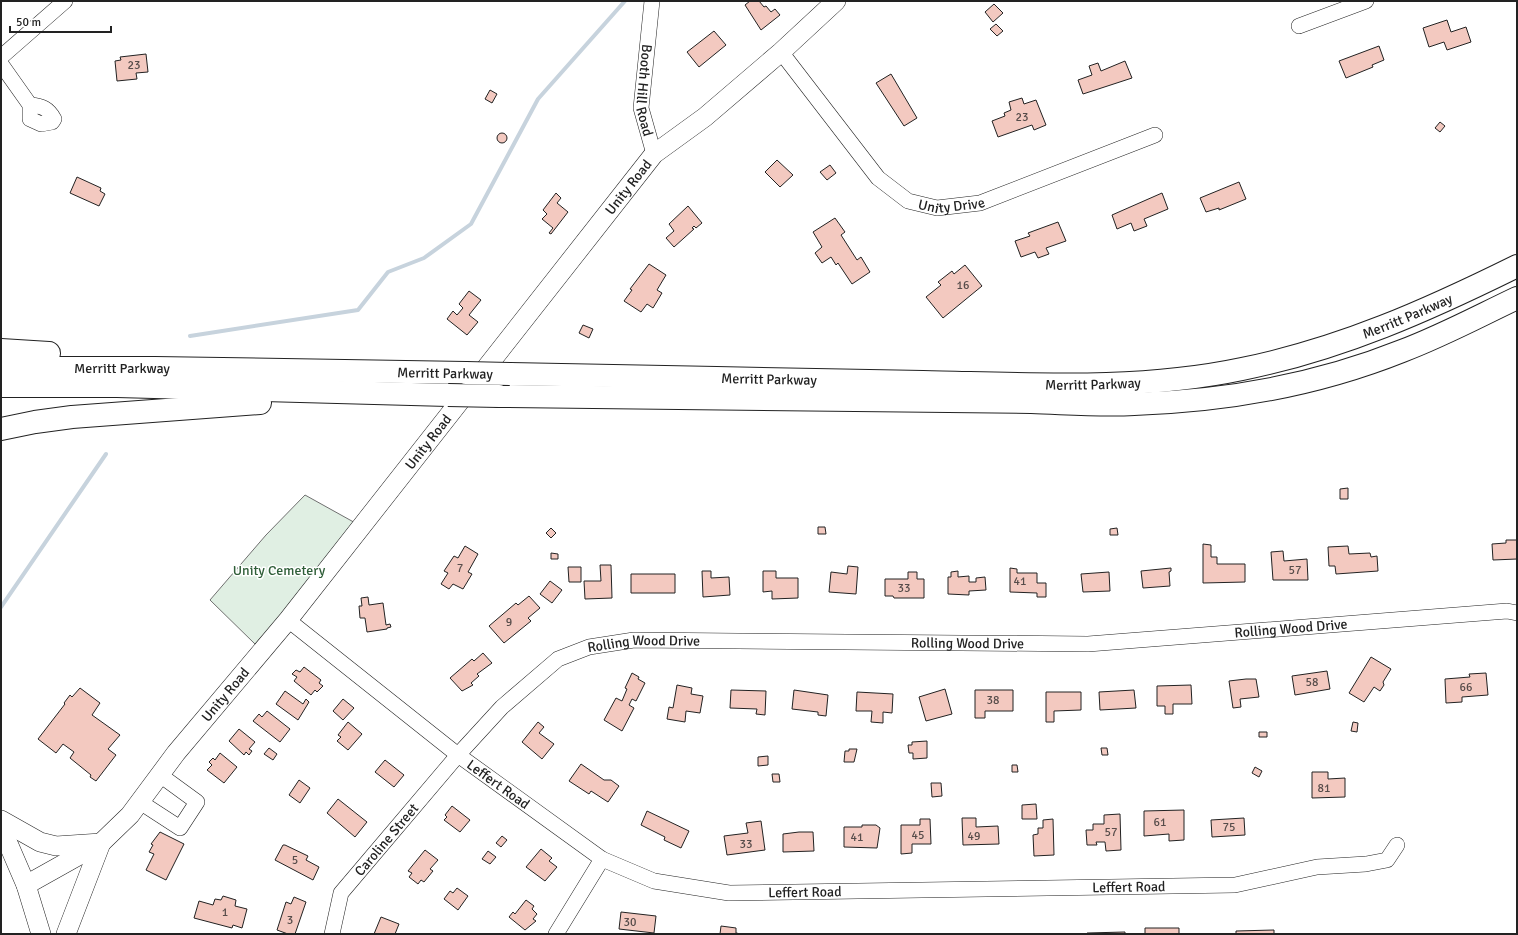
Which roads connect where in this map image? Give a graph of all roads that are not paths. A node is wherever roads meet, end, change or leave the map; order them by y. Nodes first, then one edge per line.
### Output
1 (65, 1) edge
2 (652, 1) edge
3 (836, 1) edge
4 (1366, 1) edge
5 (1299, 26) dead end
6 (780, 52) junction
7 (1, 57) edge
8 (1, 64) edge
9 (30, 105) dead end
10 (1155, 135) dead end
11 (654, 154) junction
12 (1517, 266) edge
13 (1517, 298) edge
14 (1, 350) edge
15 (1, 368) edge
16 (155, 368) junction
17 (1, 386) edge
18 (386, 394) junction
19 (1, 429) edge
20 (1517, 613) edge
21 (288, 620) junction
22 (458, 755) junction
23 (160, 775) junction
24 (140, 802) junction
25 (1, 820) edge
26 (1, 827) edge
27 (101, 843) junction
28 (1397, 845) dead end
29 (602, 859) junction
30 (26, 885) junction
31 (42, 934) edge
32 (66, 934) edge
33 (332, 934) edge
34 (556, 934) edge

1 - 7 street
2 - 11 street, Booth Hill Road
3 - 6 main road, Unity Road
4 - 5 street
6 - 10 street, Unity Drive
6 - 11 main road, Unity Road
8 - 9 street
11 - 21 main road, Unity Road
12 - 16 highway, Merritt Parkway, bridge
13 - 18 highway, Merritt Parkway, bridge
14 - 16 highway
15 - 16 highway, Merritt Parkway
17 - 18 highway, Merritt Parkway
18 - 19 highway
20 - 22 street, Rolling Wood Drive
21 - 22 street, Leffert Road
21 - 23 main road, Unity Road
22 - 29 street, Leffert Road
22 - 33 street, Caroline Street
23 - 24 main road, Unity Road
23 - 24 street
24 - 27 main road, Unity Road
25 - 27 main road
26 - 30 main road
27 - 30 main road, Unity Road
27 - 32 main road
28 - 29 street, Leffert Road
29 - 34 street
30 - 31 main road

